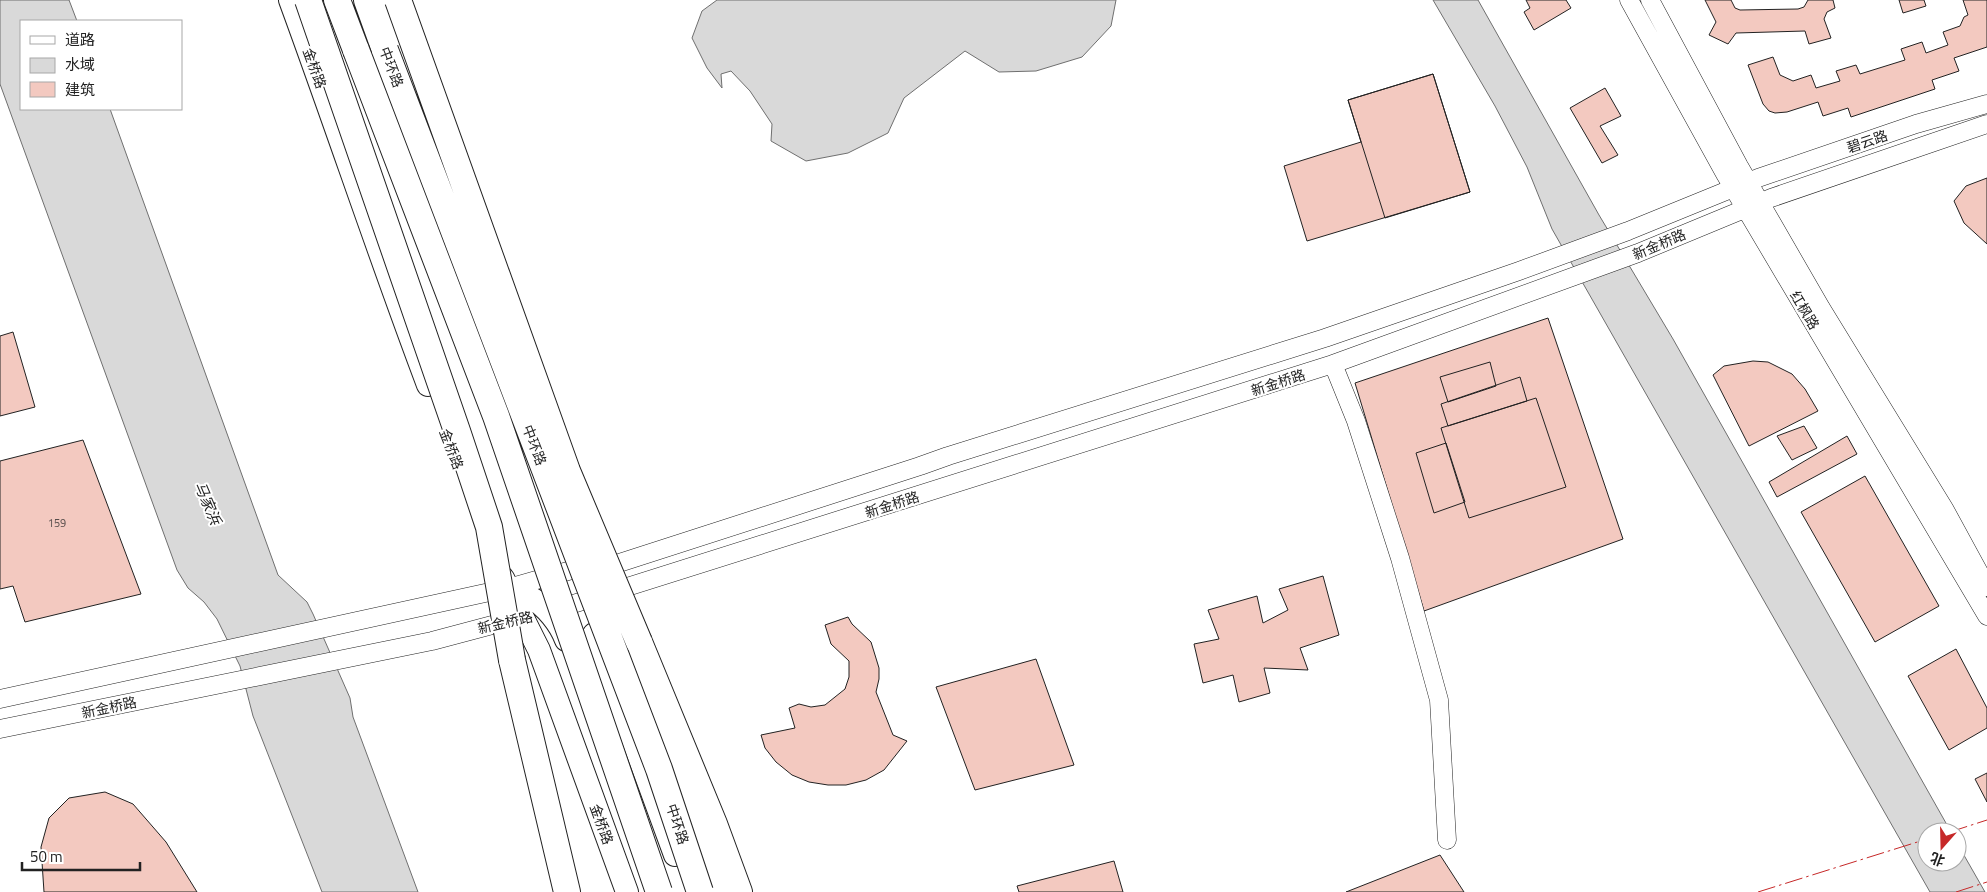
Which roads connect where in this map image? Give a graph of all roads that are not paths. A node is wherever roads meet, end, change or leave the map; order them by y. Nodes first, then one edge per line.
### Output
1 (290, 0) edge
2 (308, 0) edge
3 (337, 0) edge
4 (367, 0) edge
5 (384, 0) edge
6 (398, 0) edge
7 (1629, 0) edge
8 (1650, 0) edge
9 (1987, 104) edge
10 (1987, 124) edge
11 (1742, 185) junction
12 (1754, 206) junction
13 (1333, 364) junction
14 (568, 471) junction
15 (576, 570) junction
16 (1987, 587) edge
17 (508, 588) junction
18 (609, 594) junction
19 (582, 601) junction
20 (548, 612) junction
21 (1987, 616) edge
22 (523, 620) junction
23 (0, 699) edge
24 (0, 729) edge
25 (645, 732) junction
26 (546, 801) junction
27 (714, 824) junction
28 (1447, 840) dead end
29 (671, 846) junction
30 (568, 892) edge
31 (582, 892) edge
32 (627, 892) edge
33 (659, 892) edge
34 (688, 892) edge
35 (700, 892) edge
36 (718, 892) edge
37 (739, 892) edge
38 (750, 892) edge

1 - 17 main road, 金桥路
2 - 26 highway, bridge
3 - 33 highway, 中环路, bridge
4 - 25 highway, 中环路, bridge
5 - 15 main road
6 - 14 highway, bridge
7 - 11 street, 红枫路
8 - 11 street, 红枫路
9 - 11 street, 碧云路
10 - 12 street, 碧云路
11 - 12 street, 红枫路
11 - 15 street, 新金桥路
12 - 13 street, 新金桥路
12 - 16 street, 红枫路
12 - 21 street, 红枫路
13 - 18 street, 新金桥路
13 - 28 street
14 - 25 highway, bridge
14 - 27 highway, bridge
15 - 17 street, 新金桥路
15 - 18 main road
15 - 19 main road
17 - 20 main road
17 - 22 main road, 金桥路
17 - 23 street, 新金桥路
18 - 19 street, 新金桥路
18 - 36 main road
19 - 20 street, 新金桥路
19 - 29 main road
20 - 22 street, 新金桥路
20 - 29 main road
22 - 24 street, 新金桥路
22 - 32 main road, 金桥路
25 - 35 highway, 中环路, bridge
26 - 30 highway
26 - 31 highway
27 - 37 highway
27 - 38 highway
29 - 34 main road

